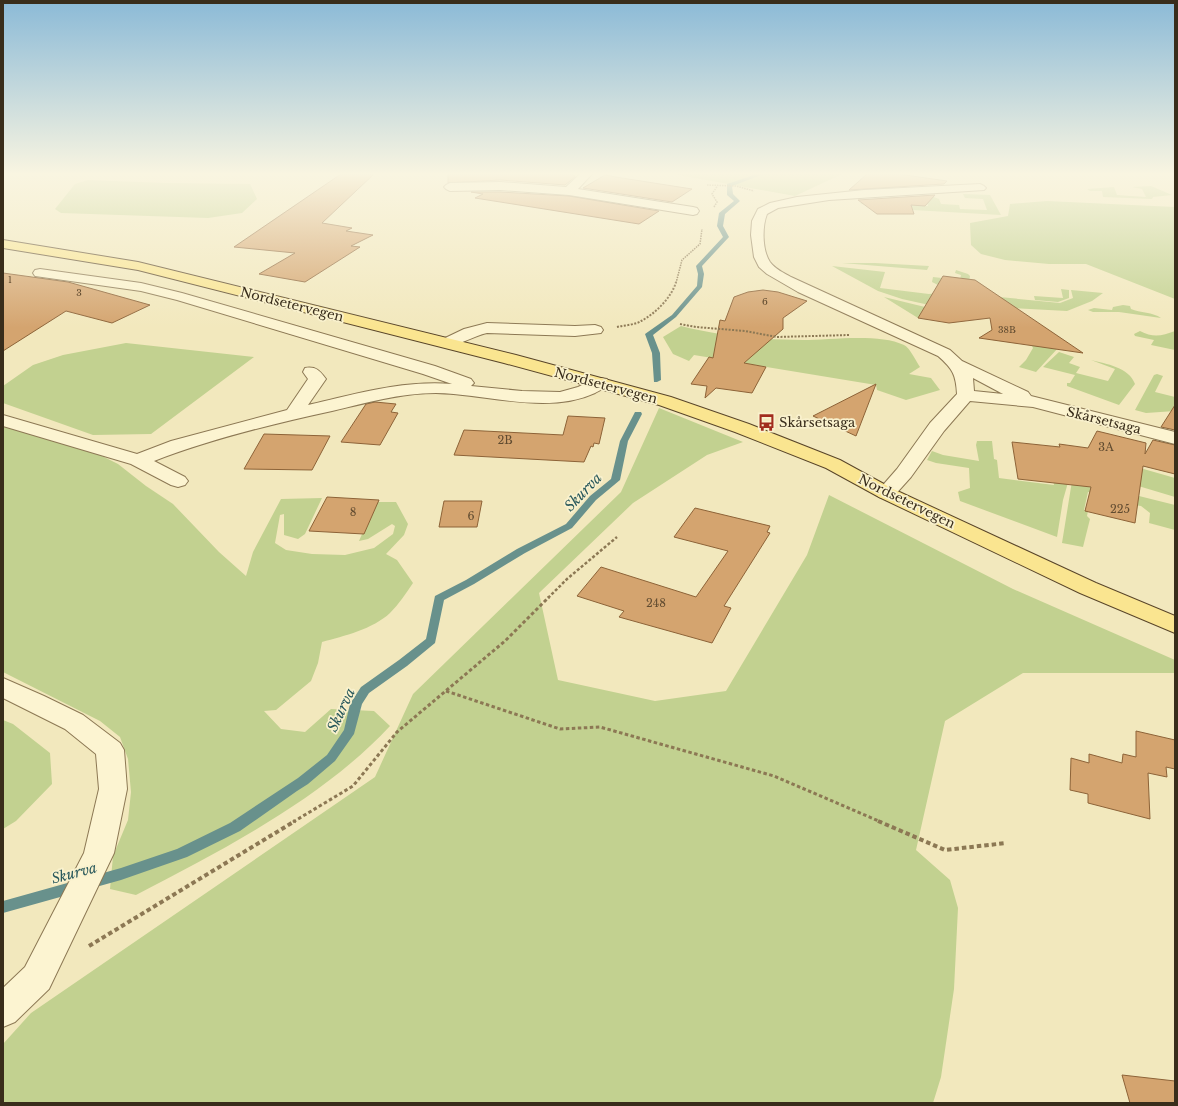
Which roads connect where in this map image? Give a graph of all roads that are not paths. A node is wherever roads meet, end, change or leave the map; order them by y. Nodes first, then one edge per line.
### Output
1 (758, 226) edge
2 (3, 244) edge
3 (40, 273) dead end
4 (595, 330) road end
5 (447, 343) junction
6 (959, 365) junction
7 (311, 372) dead end
8 (601, 382) junction
9 (482, 392) junction
10 (966, 395) junction
11 (1034, 402) junction
12 (293, 414) junction
13 (3, 420) edge
14 (1175, 438) edge
15 (138, 460) junction
16 (178, 481) dead end
17 (886, 493) junction
18 (1175, 625) edge
19 (3, 687) edge
20 (3, 1011) edge

1 - 6 street, Skårsetsaga
2 - 5 main road, Nordsetervegen
3 - 9 street
4 - 5 street
5 - 8 main road, Nordsetervegen
6 - 10 street
6 - 11 street, Skårsetsaga
7 - 12 street
8 - 9 street
8 - 17 main road, Nordsetervegen
9 - 12 street
10 - 11 street, Skårsetsaga
10 - 17 street
11 - 14 street, Skårsetsaga
12 - 15 street
13 - 15 street
15 - 16 street
17 - 18 main road, Nordsetervegen
19 - 20 street

